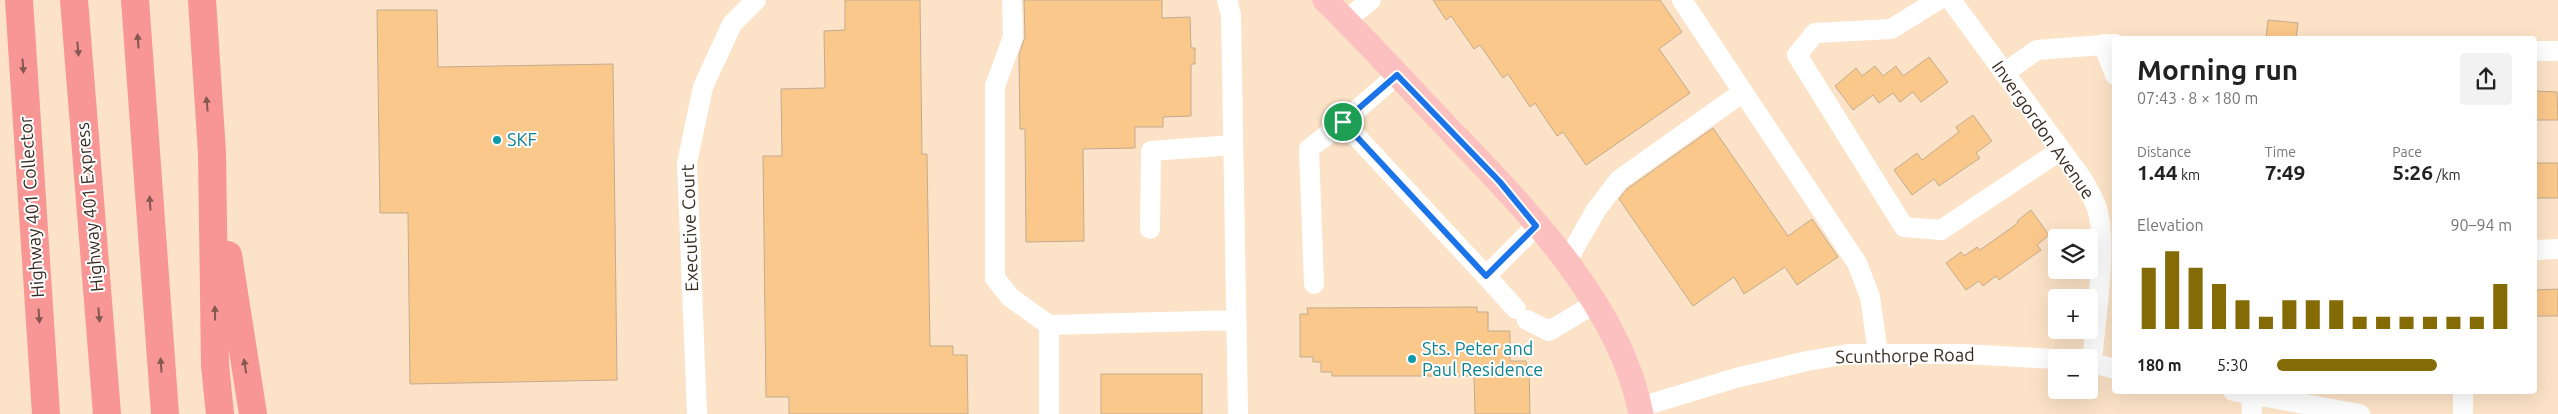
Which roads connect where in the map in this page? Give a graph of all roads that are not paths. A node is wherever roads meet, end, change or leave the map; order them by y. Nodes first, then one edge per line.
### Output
1 (19, 0) edge
2 (74, 0) edge
3 (135, 0) edge
4 (202, 0) edge
5 (756, 0) edge
6 (1012, 0) edge
7 (1227, 0) edge
8 (1325, 0) edge
9 (1371, 0) edge
10 (1682, 0) edge
11 (1938, 0) edge
12 (1952, 0) edge
13 (1346, 20) junction
14 (2109, 44) edge
15 (2537, 51) edge
16 (2558, 51) edge
17 (2112, 60) edge
18 (2004, 72) junction
19 (1397, 75) junction
20 (1743, 92) junction
21 (1343, 122) junction
22 (1233, 144) junction
23 (2061, 150) junction
24 (212, 153) junction
25 (1536, 226) junction
26 (1150, 229) dead end
27 (2558, 249) edge
28 (2537, 250) edge
29 (1567, 261) junction
30 (1486, 276) junction
31 (2107, 276) edge
32 (1314, 284) dead end
33 (1596, 303) junction
34 (1236, 320) junction
35 (1049, 324) junction
36 (2093, 349) edge
37 (1878, 353) junction
38 (2048, 358) edge
39 (2098, 364) edge
40 (2112, 368) edge
41 (2463, 394) edge
42 (2246, 400) edge
43 (1641, 410) edge
44 (46, 414) edge
45 (107, 414) edge
46 (165, 414) edge
47 (220, 414) edge
48 (252, 414) edge
49 (697, 414) edge
50 (1049, 414) edge
51 (1238, 414) edge
52 (2360, 414) edge
53 (2463, 414) edge

1 -> 44 highway, Highway 401 Collector
2 -> 45 highway, Highway 401 Express
46 -> 3 highway
24 -> 4 highway
5 - 49 street, Executive Court
6 - 35 street
7 - 22 street
8 - 13 main road
9 - 13 street
10 - 20 street
11 - 23 street
12 - 18 street, Invergordon Avenue
13 - 19 main road
14 - 17 street
14 - 18 street
15 - 16 street
18 - 23 street, Invergordon Avenue
19 - 21 street
19 - 25 main road
20 - 29 street
20 - 37 street
21 - 30 street
21 - 32 street
22 - 26 street
22 - 34 street
23 - 31 street, Invergordon Avenue
47 -> 24 highway
48 -> 24 highway
25 - 29 main road
25 - 30 street
27 - 28 street
29 - 33 main road
30 - 33 street
31 - 36 street, Invergordon Avenue
33 - 43 main road
34 - 35 street
34 - 51 street
35 - 50 street
37 - 38 street, Scunthorpe Road
37 - 43 street, Scunthorpe Road
39 - 40 street
41 - 53 street
42 - 52 street

